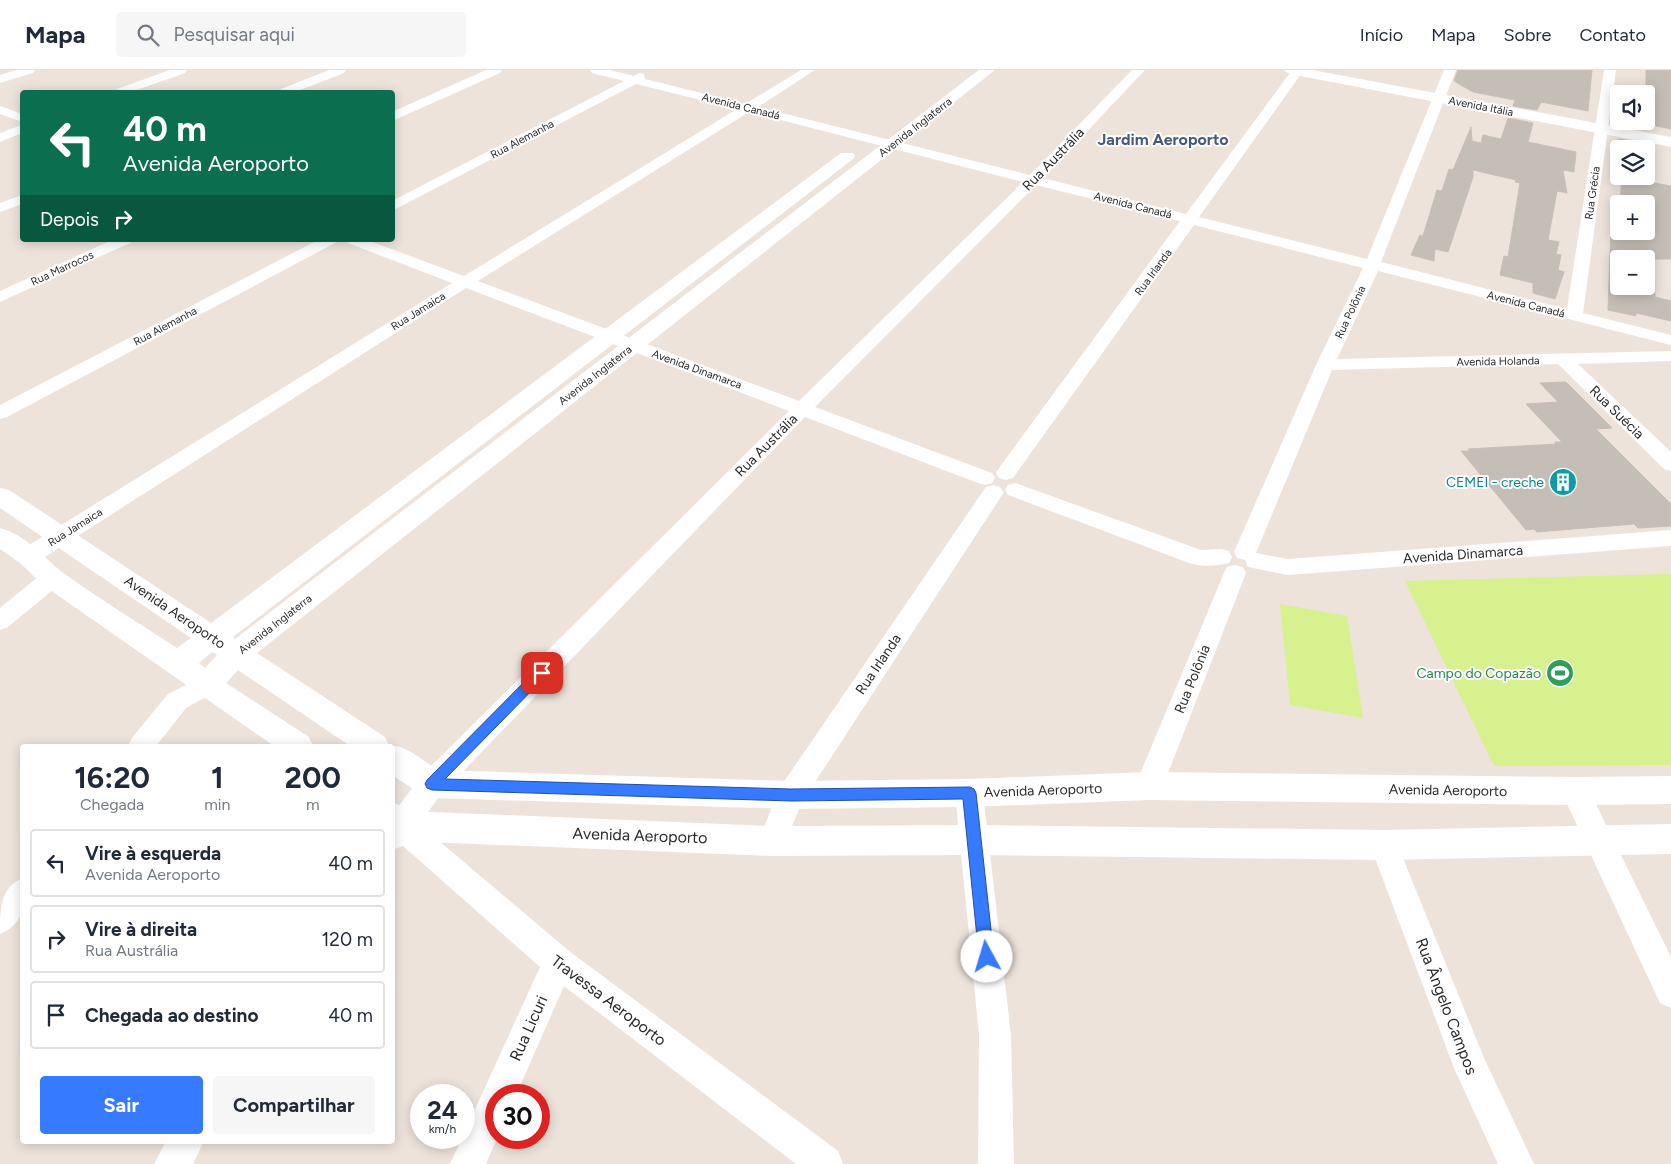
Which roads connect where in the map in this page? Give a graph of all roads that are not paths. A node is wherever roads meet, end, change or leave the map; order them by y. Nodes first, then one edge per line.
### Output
1 (29, 70) edge
2 (181, 70) edge
3 (340, 70) edge
4 (496, 70) edge
5 (596, 70) edge
6 (652, 70) edge
7 (809, 70) edge
8 (960, 70) edge
9 (988, 70) edge
10 (1139, 70) edge
11 (1295, 70) edge
12 (1335, 70) edge
13 (1450, 70) edge
14 (1610, 70) edge
15 (0, 79) edge
16 (635, 79) junction
17 (126, 90) edge
18 (290, 90) edge
19 (1440, 94) junction
20 (747, 108) junction
21 (0, 110) edge
22 (395, 116) edge
23 (20, 117) edge
24 (1603, 125) junction
25 (20, 130) edge
26 (1671, 134) edge
27 (0, 138) edge
28 (869, 139) junction
29 (1671, 142) edge
30 (892, 145) junction
31 (1033, 180) junction
32 (20, 200) edge
33 (395, 205) edge
34 (0, 208) edge
35 (1191, 219) junction
36 (121, 242) edge
37 (326, 242) edge
38 (358, 242) edge
39 (1372, 266) junction
40 (465, 282) junction
41 (0, 297) edge
42 (1574, 316) junction
43 (1613, 326) junction
44 (608, 336) junction
45 (1671, 340) edge
46 (633, 345) junction
47 (1629, 356) junction
48 (1671, 356) edge
49 (1563, 359) junction
50 (1326, 365) junction
51 (803, 408) junction
52 (0, 413) edge
53 (1671, 464) edge
54 (1000, 483) junction
55 (0, 496) edge
56 (62, 536) junction
57 (0, 537) edge
58 (1671, 538) edge
59 (30, 556) junction
60 (1239, 561) junction
61 (52, 578) junction
62 (0, 622) edge
63 (211, 636) junction
64 (236, 654) junction
65 (178, 663) junction
66 (206, 685) junction
67 (178, 701) junction
68 (143, 744) edge
69 (295, 744) edge
70 (371, 744) edge
71 (395, 760) edge
72 (432, 784) junction
73 (1149, 786) junction
74 (1671, 790) edge
75 (1575, 791) junction
76 (970, 793) junction
77 (791, 795) junction
78 (395, 827) edge
79 (1671, 839) edge
80 (974, 840) junction
81 (772, 841) junction
82 (1600, 841) junction
83 (1384, 845) junction
84 (20, 894) edge
85 (0, 919) edge
86 (558, 962) junction
87 (1671, 992) edge
88 (504, 1084) edge
89 (485, 1125) edge
90 (185, 1144) edge
91 (172, 1164) edge
92 (468, 1164) edge
93 (825, 1164) edge
94 (996, 1164) edge
95 (1516, 1164) edge

1 - 15 street
2 - 17 street
3 - 18 street
4 - 22 street
5 - 16 street, Avenida Canadá
6 - 16 street, Rua Alemanha
7 - 20 street, Rua Jamaica
8 - 28 street, Avenida Inglaterra
9 - 30 street, Avenida Inglaterra
10 - 31 street, Rua Austrália
11 - 19 street, Avenida Itália
11 - 35 street, Rua Irlanda
12 - 19 street, Avenida Itália
13 - 19 street, Rua Polônia
14 - 24 street, Rua Grécia
16 - 20 street, Avenida Canadá
16 - 33 street, Rua Alemanha
19 - 24 street, Avenida Itália
19 - 39 street, Rua Polônia
20 - 28 street, Avenida Canadá
20 - 40 street, Rua Jamaica
21 - 23 street
24 - 26 street, Avenida Itália
24 - 29 street, Avenida Itália
24 - 42 street, Rua Grécia
25 - 27 street
28 - 30 street, Avenida Canadá
28 - 44 street, Avenida Inglaterra
30 - 31 street, Avenida Canadá
30 - 46 street, Avenida Inglaterra
31 - 35 street, Avenida Canadá
31 - 51 street, Rua Austrália
32 - 34 street
35 - 39 street, Avenida Canadá
35 - 54 street, Rua Irlanda
36 - 41 street, Rua Marrocos
37 - 52 street, Rua Alemanha
38 - 40 street, Avenida Dinamarca
39 - 42 street, Avenida Canadá
39 - 50 street, Rua Polônia
40 - 44 street, Avenida Dinamarca
40 - 56 street, Rua Jamaica
42 - 43 street, Avenida Canadá
43 - 45 street, Avenida Canadá
43 - 47 street
44 - 46 street, Avenida Dinamarca
44 - 63 street, Avenida Inglaterra
46 - 51 street, Avenida Dinamarca
46 - 64 street, Avenida Inglaterra
47 - 48 street, Avenida Holanda
47 - 49 street, Avenida Holanda
49 - 50 street, Avenida Holanda
49 - 53 street, Rua Suécia
50 - 60 street, Rua Polônia
51 - 54 street, Avenida Dinamarca
51 - 72 street, Rua Austrália
54 - 60 street, Avenida Dinamarca
54 - 77 street, Rua Irlanda
55 - 56 street, Avenida Aeroporto
56 - 59 street, Rua Jamaica
56 - 63 street, Avenida Aeroporto
57 - 59 street
58 - 60 street, Avenida Dinamarca
59 - 61 street
60 - 73 street, Rua Polônia
61 - 62 street
61 - 65 street
63 - 64 street, Avenida Aeroporto
63 - 65 street, Avenida Inglaterra
64 - 66 street, Avenida Inglaterra
64 - 70 street, Avenida Aeroporto
65 - 66 street
65 - 67 street
66 - 67 street
66 - 69 street
67 - 68 street
71 - 72 street
72 - 77 street, Avenida Aeroporto
72 - 78 street, Rua Austrália
73 - 75 street, Avenida Aeroporto
73 - 76 street, Avenida Aeroporto
74 - 75 street, Avenida Aeroporto
75 - 82 street
76 - 77 street, Avenida Aeroporto
76 - 80 street
77 - 81 street, Rua Irlanda
78 - 81 street, Avenida Aeroporto
78 - 86 street, Travessa Aeroporto
79 - 82 street, Avenida Aeroporto
80 - 81 street, Avenida Aeroporto
80 - 83 street, Avenida Aeroporto
80 - 94 street
82 - 83 street, Avenida Aeroporto
82 - 87 street
83 - 95 street, Rua Ângelo Campos
84 - 85 street
86 - 88 street, Rua Licuri
86 - 93 street, Travessa Aeroporto
89 - 92 street
90 - 91 street

